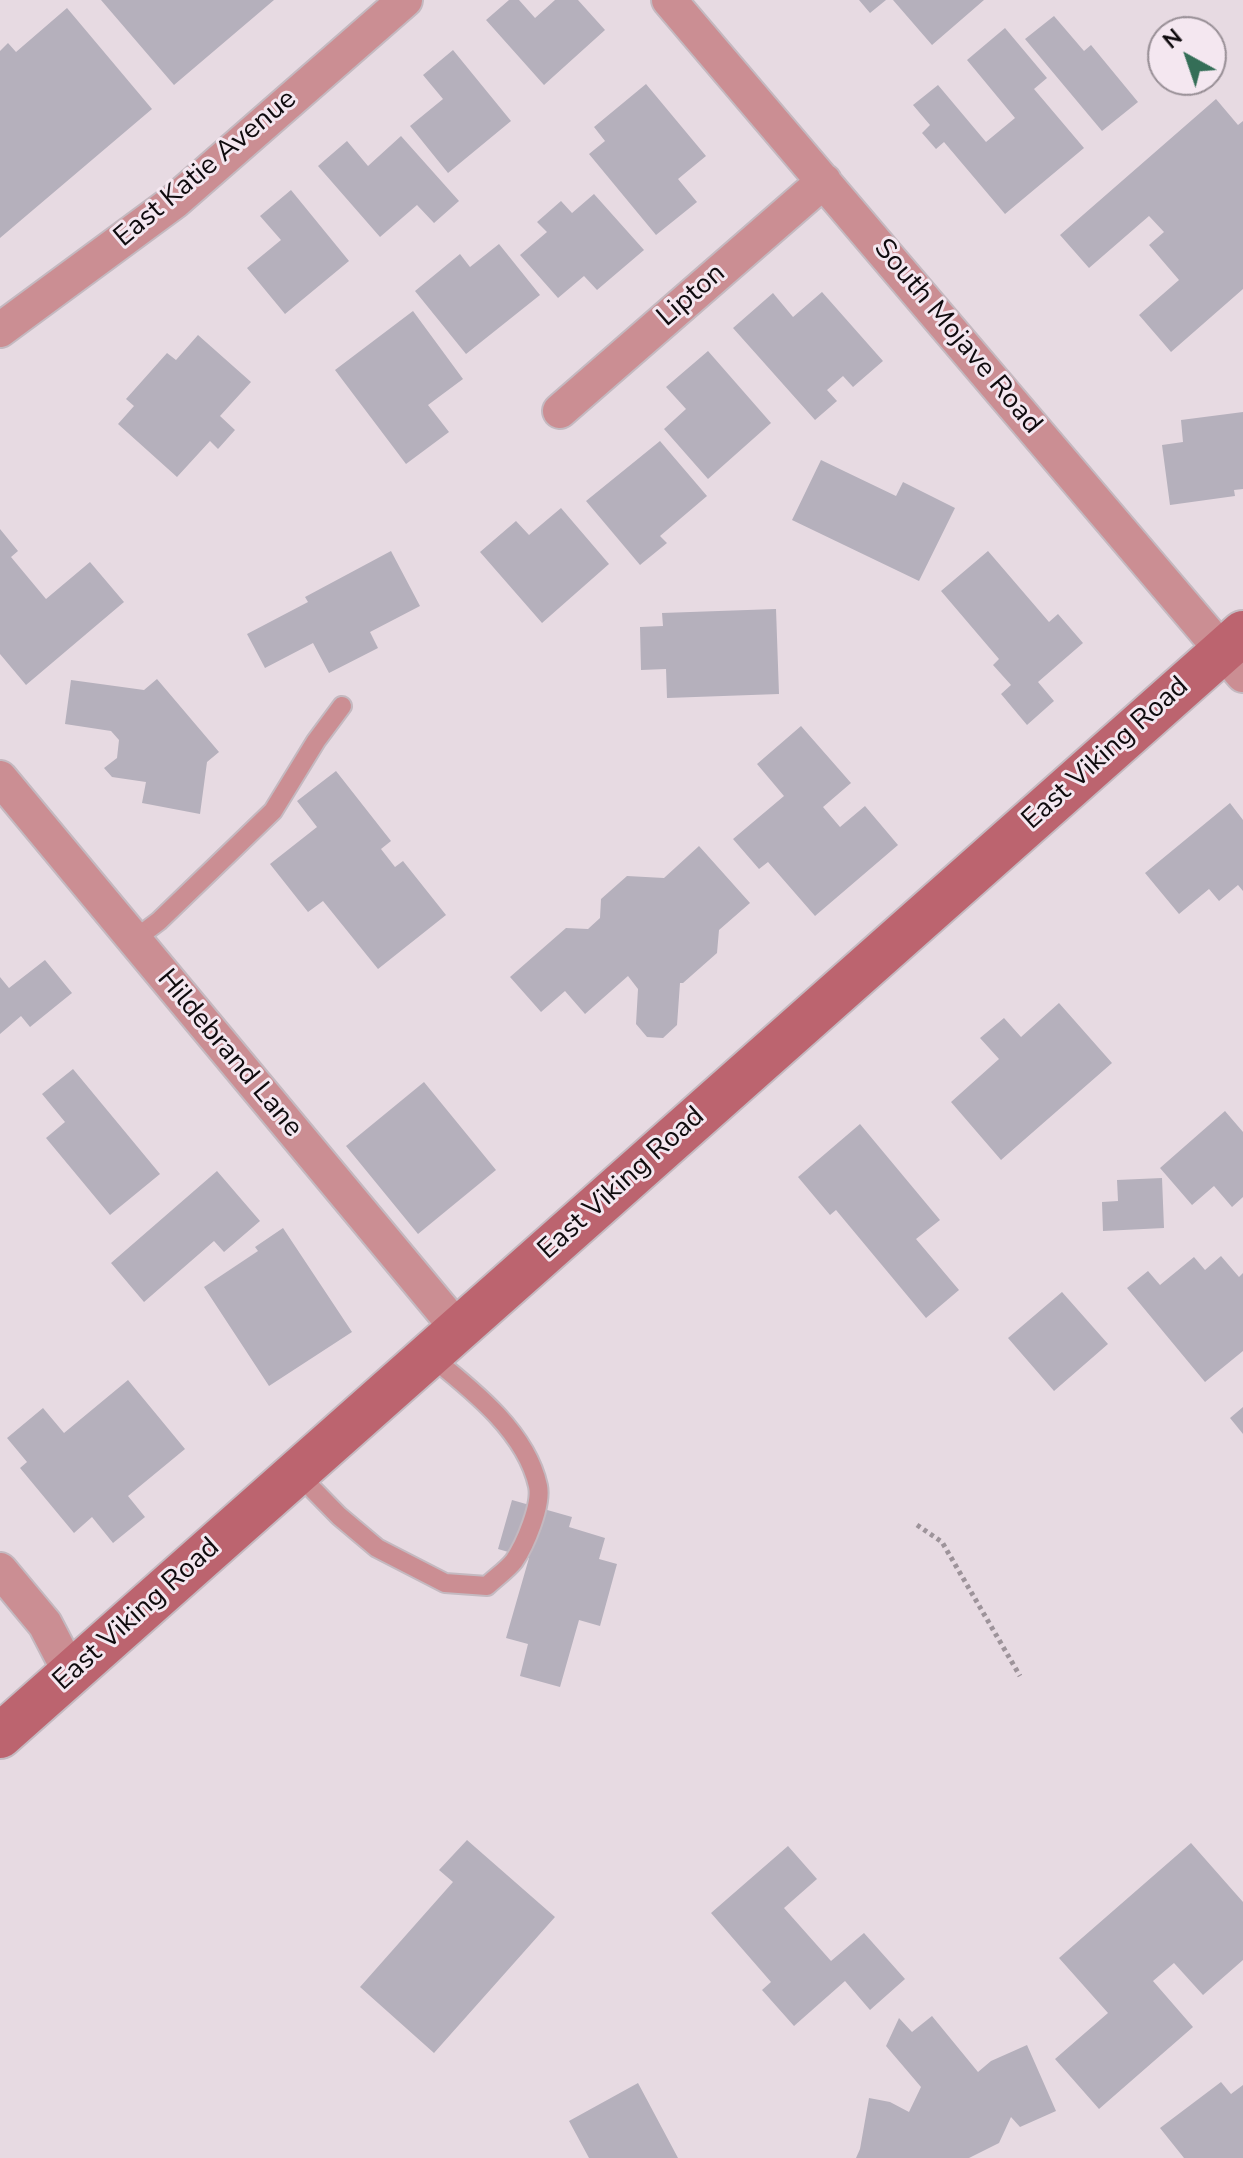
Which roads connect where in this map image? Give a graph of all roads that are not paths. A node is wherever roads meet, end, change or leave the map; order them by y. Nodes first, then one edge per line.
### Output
1 (405, 0) edge
2 (669, 0) edge
3 (824, 181) junction
4 (0, 330) edge
5 (560, 411) dead end
6 (1236, 653) edge
7 (342, 706) dead end
8 (0, 778) edge
9 (134, 940) junction
10 (444, 1342) junction
11 (297, 1473) junction
12 (0, 1570) edge
13 (71, 1674) junction
14 (0, 1736) edge

1 - 4 street, East Katie Avenue
2 - 3 street, South Mojave Road
3 - 5 street, Lipton
3 - 6 street, South Mojave Road
6 - 10 street, East Viking Road
7 - 9 lane
8 - 9 street, Hildebrand Lane
9 - 10 street, Hildebrand Lane
10 - 11 street, East Viking Road
10 - 11 lane
11 - 13 street, East Viking Road
12 - 13 street
13 - 14 street, East Viking Road

